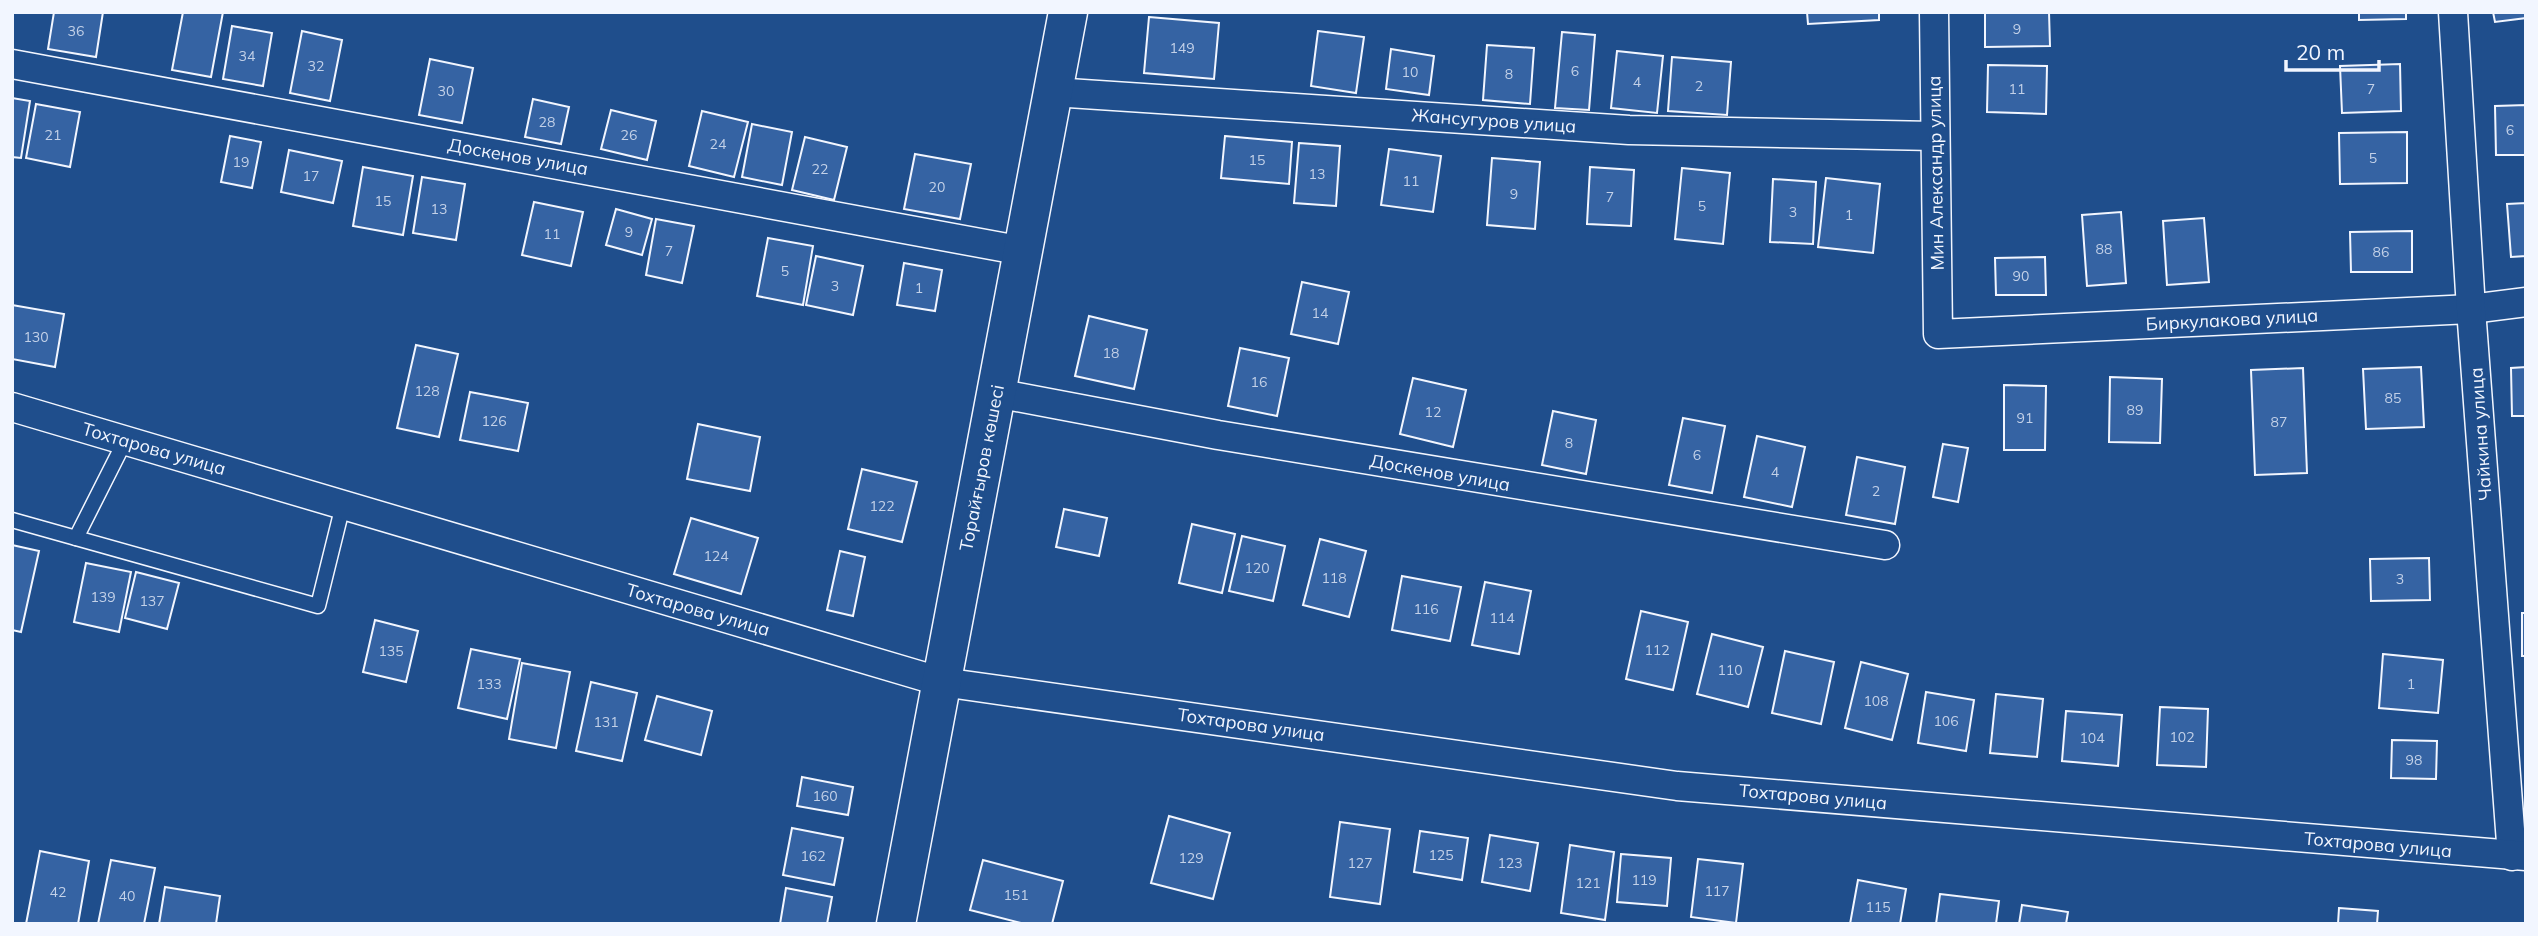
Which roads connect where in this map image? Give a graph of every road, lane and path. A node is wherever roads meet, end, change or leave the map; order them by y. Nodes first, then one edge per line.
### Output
1 (1068, 12) edge
2 (1934, 12) edge
3 (2453, 12) edge
4 (12, 64) edge
5 (1053, 92) junction
6 (1935, 136) junction
7 (1023, 251) junction
8 (2526, 302) edge
9 (2471, 309) junction
10 (1938, 334) joint
11 (996, 393) junction
12 (12, 407) edge
13 (125, 441) junction
14 (343, 505) junction
15 (12, 520) edge
16 (76, 538) junction
17 (1885, 545) dead end
18 (942, 682) junction
19 (2519, 856) edge
20 (896, 924) edge

1 - 5 street, Торайғыров көшесі
2 - 6 street, Мин Александр улица
3 - 9 street, Чайкина улица
4 - 7 street, Доскенов улица
5 - 6 street, Жансугуров улица
5 - 7 street, Торайғыров көшесі
6 - 10 street, Мин Александр улица
7 - 11 street, Торайғыров көшесі
8 - 9 street, Биркулакова улица
9 - 10 street, Биркулакова улица
9 - 19 street, Чайкина улица
11 - 17 street, Доскенов улица
11 - 18 street, Торайғыров көшесі
12 - 13 street, Тохтарова улица
13 - 14 street, Тохтарова улица
13 - 16 lane
14 - 16 lane
14 - 18 street, Тохтарова улица
15 - 16 lane
18 - 19 street, Тохтарова улица
18 - 20 street, Торайғыров көшесі

